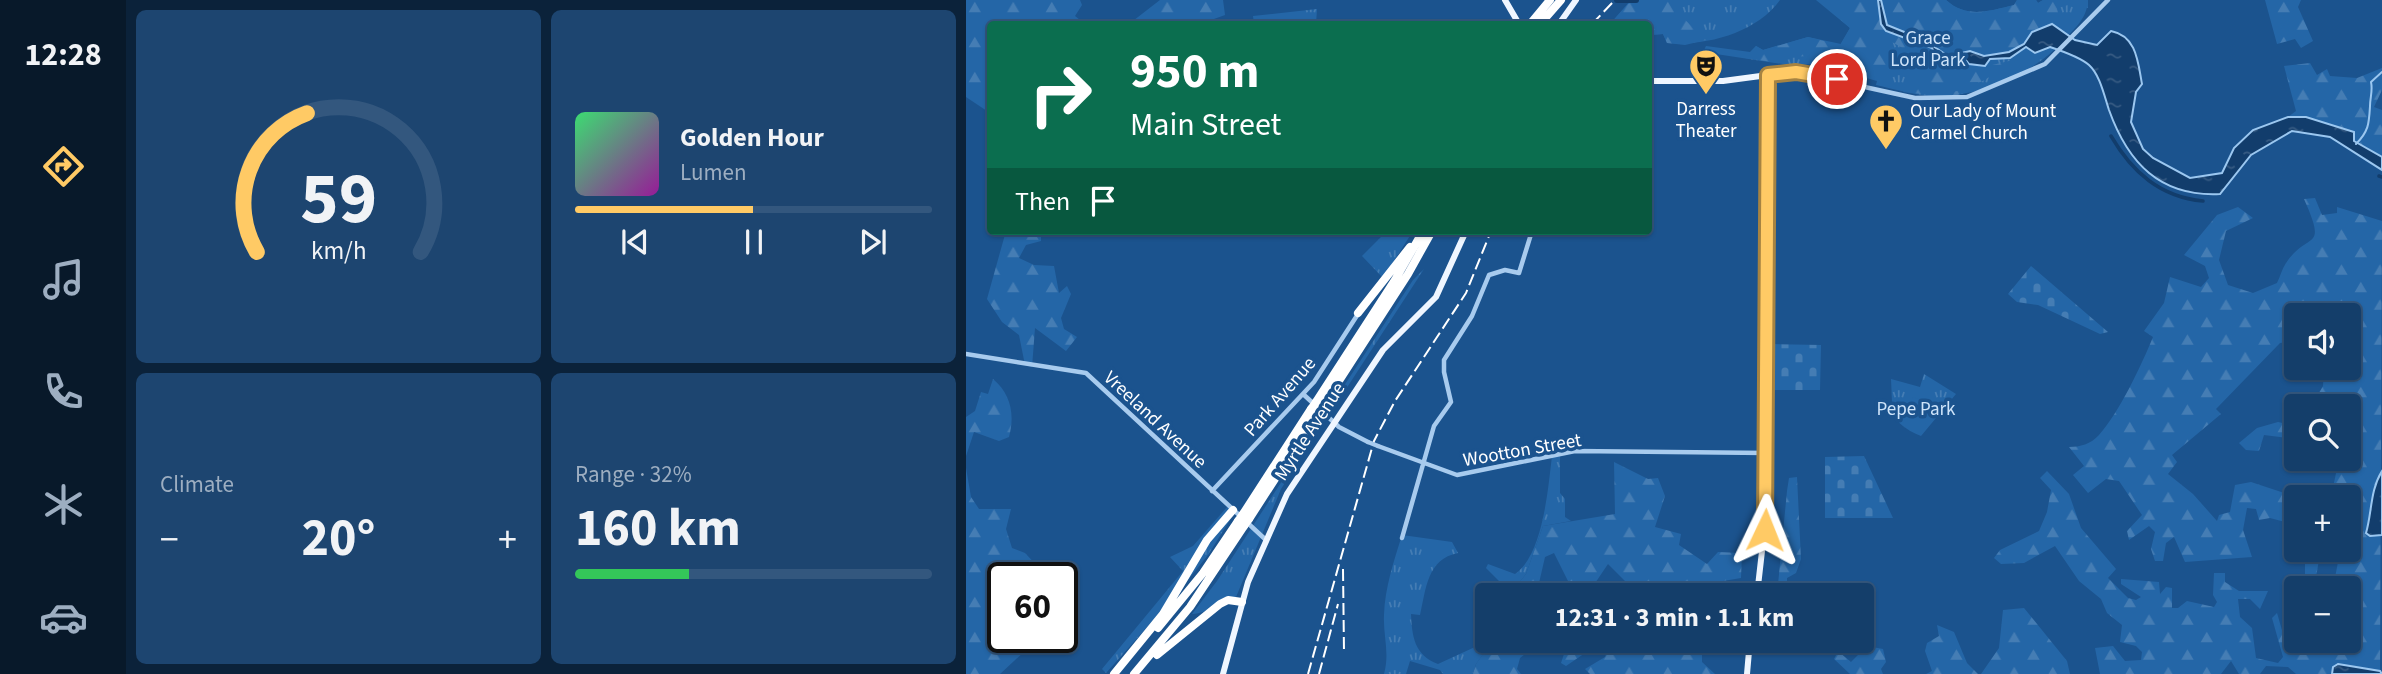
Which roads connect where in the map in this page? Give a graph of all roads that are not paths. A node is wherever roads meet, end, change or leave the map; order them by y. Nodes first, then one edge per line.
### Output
1 (1505, 0) edge
2 (1550, 0) edge
3 (1561, 0) edge
4 (1576, 0) edge
5 (2108, 0) edge
6 (1515, 21) edge
7 (1535, 21) edge
8 (1536, 21) edge
9 (1561, 21) edge
10 (1768, 75) junction
11 (1652, 81) edge
12 (1420, 235) edge
13 (1421, 235) edge
14 (1430, 235) edge
15 (1464, 235) edge
16 (1530, 235) edge
17 (1359, 313) joint
18 (966, 354) edge
19 (1303, 394) junction
20 (1317, 408) junction
21 (1334, 423) junction
22 (1768, 453) junction
23 (1424, 464) junction
24 (1212, 491) junction
25 (1233, 510) junction
26 (1244, 520) junction
27 (1402, 538) dead end
28 (1266, 540) junction
29 (1758, 583) edge
30 (1242, 602) junction
31 (1749, 653) edge
32 (1114, 674) edge
33 (1136, 674) edge
34 (1223, 674) edge
35 (1747, 674) edge

1 - 6 main road
2 - 7 highway
3 - 8 highway
4 - 9 main road
5 - 10 street
10 - 11 main road
10 - 22 main road
12 - 17 highway
13 - 20 highway
14 - 20 highway
15 - 21 main road, Myrtle Avenue
16 - 23 street
17 - 19 street, Park Avenue
18 - 24 street, Vreeland Avenue
19 - 21 street, Wootton Street
19 - 24 street, Park Avenue
20 - 26 highway
21 - 23 street, Wootton Street, bridge
21 - 28 main road, Myrtle Avenue
22 - 23 street, Wootton Street
22 - 29 main road
23 - 27 street
24 - 25 street, Vreeland Avenue
25 - 28 street, Vreeland Avenue
25 - 32 highway
26 - 32 highway
26 - 33 highway
28 - 30 main road, Myrtle Avenue
30 - 33 highway
30 - 34 main road, Myrtle Avenue
31 - 35 main road

